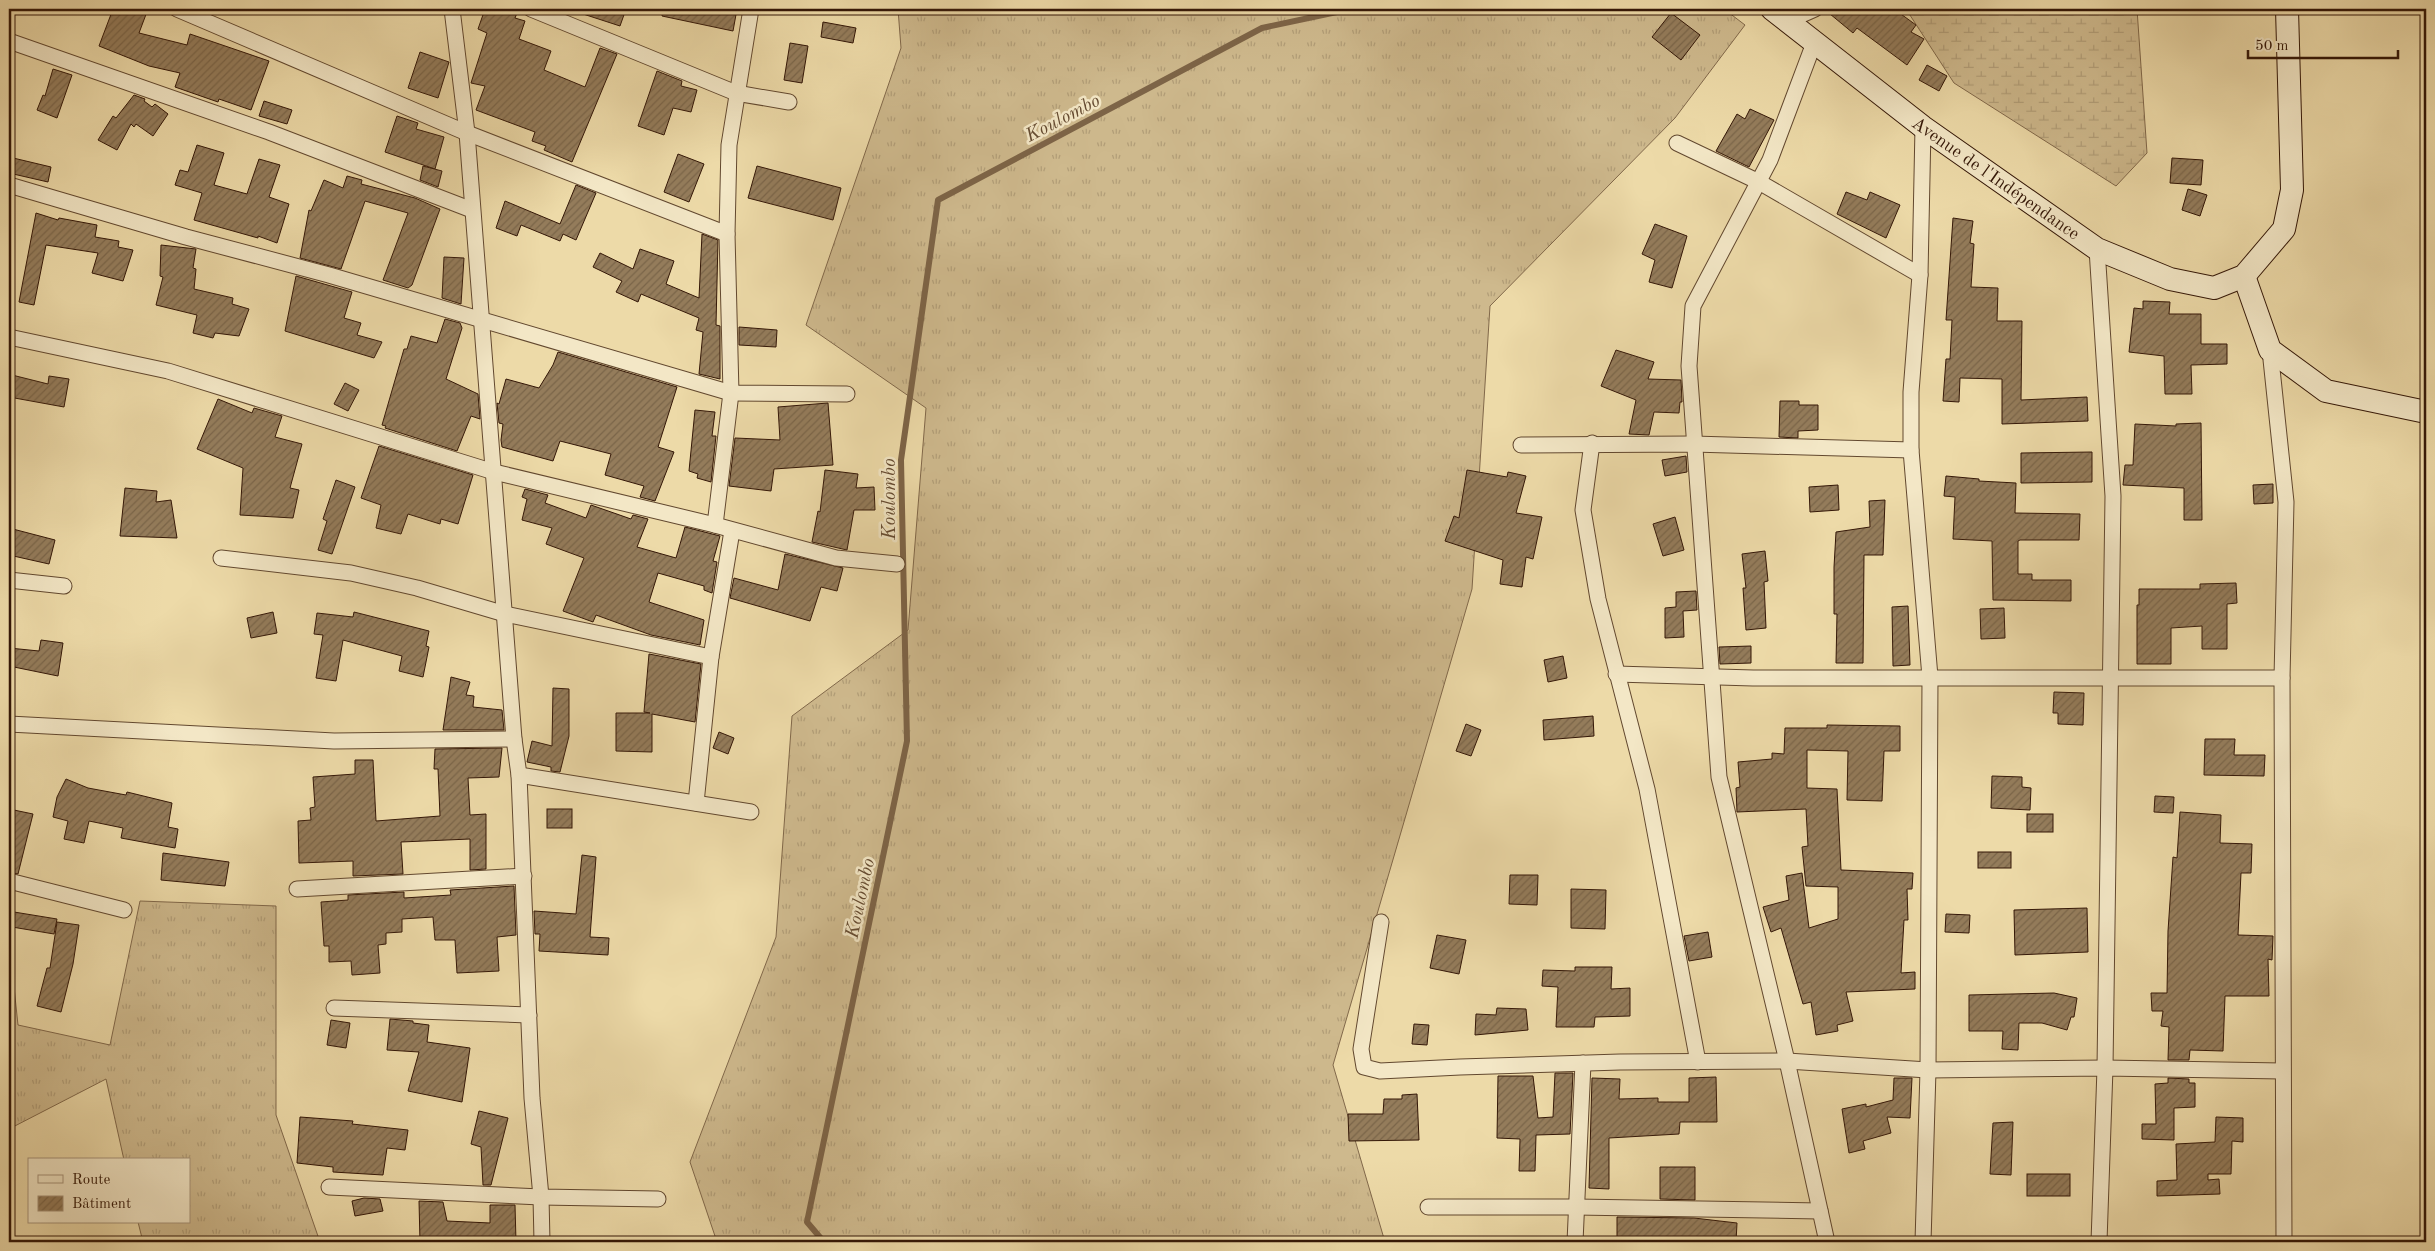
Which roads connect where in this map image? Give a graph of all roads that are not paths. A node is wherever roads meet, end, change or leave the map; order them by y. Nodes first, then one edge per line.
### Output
1 (177, 9) edge
2 (452, 9) edge
3 (531, 9) edge
4 (751, 9) edge
5 (1815, 9) edge
6 (2287, 9) edge
7 (1780, 15) edge
8 (9, 41) edge
9 (1814, 43) junction
10 (736, 93) junction
11 (789, 102) dead end
12 (1922, 127) junction
13 (468, 133) junction
14 (1677, 143) dead end
15 (1758, 182) junction
16 (9, 185) edge
17 (472, 210) junction
18 (727, 234) junction
19 (2097, 249) junction
20 (1920, 275) junction
21 (2244, 276) junction
22 (481, 321) junction
23 (9, 337) edge
24 (2270, 350) junction
25 (730, 393) junction
26 (847, 394) dead end
27 (2426, 412) edge
28 (1592, 443) junction
29 (1694, 444) junction
30 (1521, 445) dead end
31 (1911, 450) junction
32 (494, 472) junction
33 (716, 525) junction
34 (732, 531) junction
35 (221, 558) dead end
36 (897, 564) dead end
37 (9, 580) edge
38 (64, 586) dead end
39 (505, 614) junction
40 (711, 657) junction
41 (1616, 674) junction
42 (1711, 677) junction
43 (1930, 677) junction
44 (2111, 677) junction
45 (2282, 678) junction
46 (9, 724) edge
47 (514, 739) junction
48 (519, 775) junction
49 (696, 803) junction
50 (751, 812) dead end
51 (524, 876) junction
52 (9, 881) edge
53 (297, 890) dead end
54 (124, 910) dead end
55 (1381, 922) dead end
56 (334, 1008) dead end
57 (529, 1015) junction
58 (1788, 1061) junction
59 (1698, 1062) junction
60 (1584, 1063) junction
61 (2105, 1068) junction
62 (1928, 1070) junction
63 (2282, 1071) junction
64 (329, 1187) dead end
65 (540, 1197) junction
66 (658, 1199) dead end
67 (1428, 1207) dead end
68 (1575, 1207) junction
69 (1820, 1211) junction
70 (542, 1242) edge
71 (1575, 1242) edge
72 (1827, 1242) edge
73 (1922, 1242) edge
74 (2099, 1242) edge
75 (2284, 1242) edge

1 - 13 street
2 - 13 street
3 - 10 street
4 - 10 street
5 - 7 street
6 - 21 street
7 - 9 street, Avenue de l'Indépendance
8 - 17 street
9 - 12 street, Avenue de l'Indépendance
9 - 15 street
10 - 11 street
10 - 18 street
12 - 19 street, Avenue de l'Indépendance
12 - 20 street
13 - 17 street
13 - 18 street
14 - 15 street
15 - 20 street
15 - 29 street
16 - 22 street
17 - 22 street
18 - 25 street
19 - 21 street, Avenue de l'Indépendance
19 - 44 street
20 - 31 street
21 - 24 street
22 - 25 street
22 - 32 street
23 - 32 street
24 - 27 street
24 - 45 street
25 - 26 street
25 - 33 street
28 - 29 street
28 - 30 street
28 - 41 street
29 - 31 street
29 - 42 street
31 - 43 street
32 - 33 street
32 - 39 street
33 - 34 street
34 - 36 street
34 - 40 street
35 - 39 street
37 - 38 street
39 - 40 street
39 - 47 street
40 - 49 street
41 - 42 street
41 - 59 street
42 - 43 street
42 - 58 street
43 - 44 street
43 - 62 street
44 - 45 street
44 - 61 street
45 - 63 street
46 - 47 street
47 - 48 street
48 - 49 street
48 - 51 street
49 - 50 street
51 - 53 street
51 - 57 street
52 - 54 street
55 - 60 street
56 - 57 street
57 - 65 street
58 - 59 street
58 - 62 street
58 - 69 street
59 - 60 street
60 - 68 street
61 - 62 street
61 - 63 street
61 - 74 street
62 - 73 street
63 - 75 street
64 - 65 street
65 - 66 street
65 - 70 street
67 - 68 street
68 - 69 street
68 - 71 street
69 - 72 street

